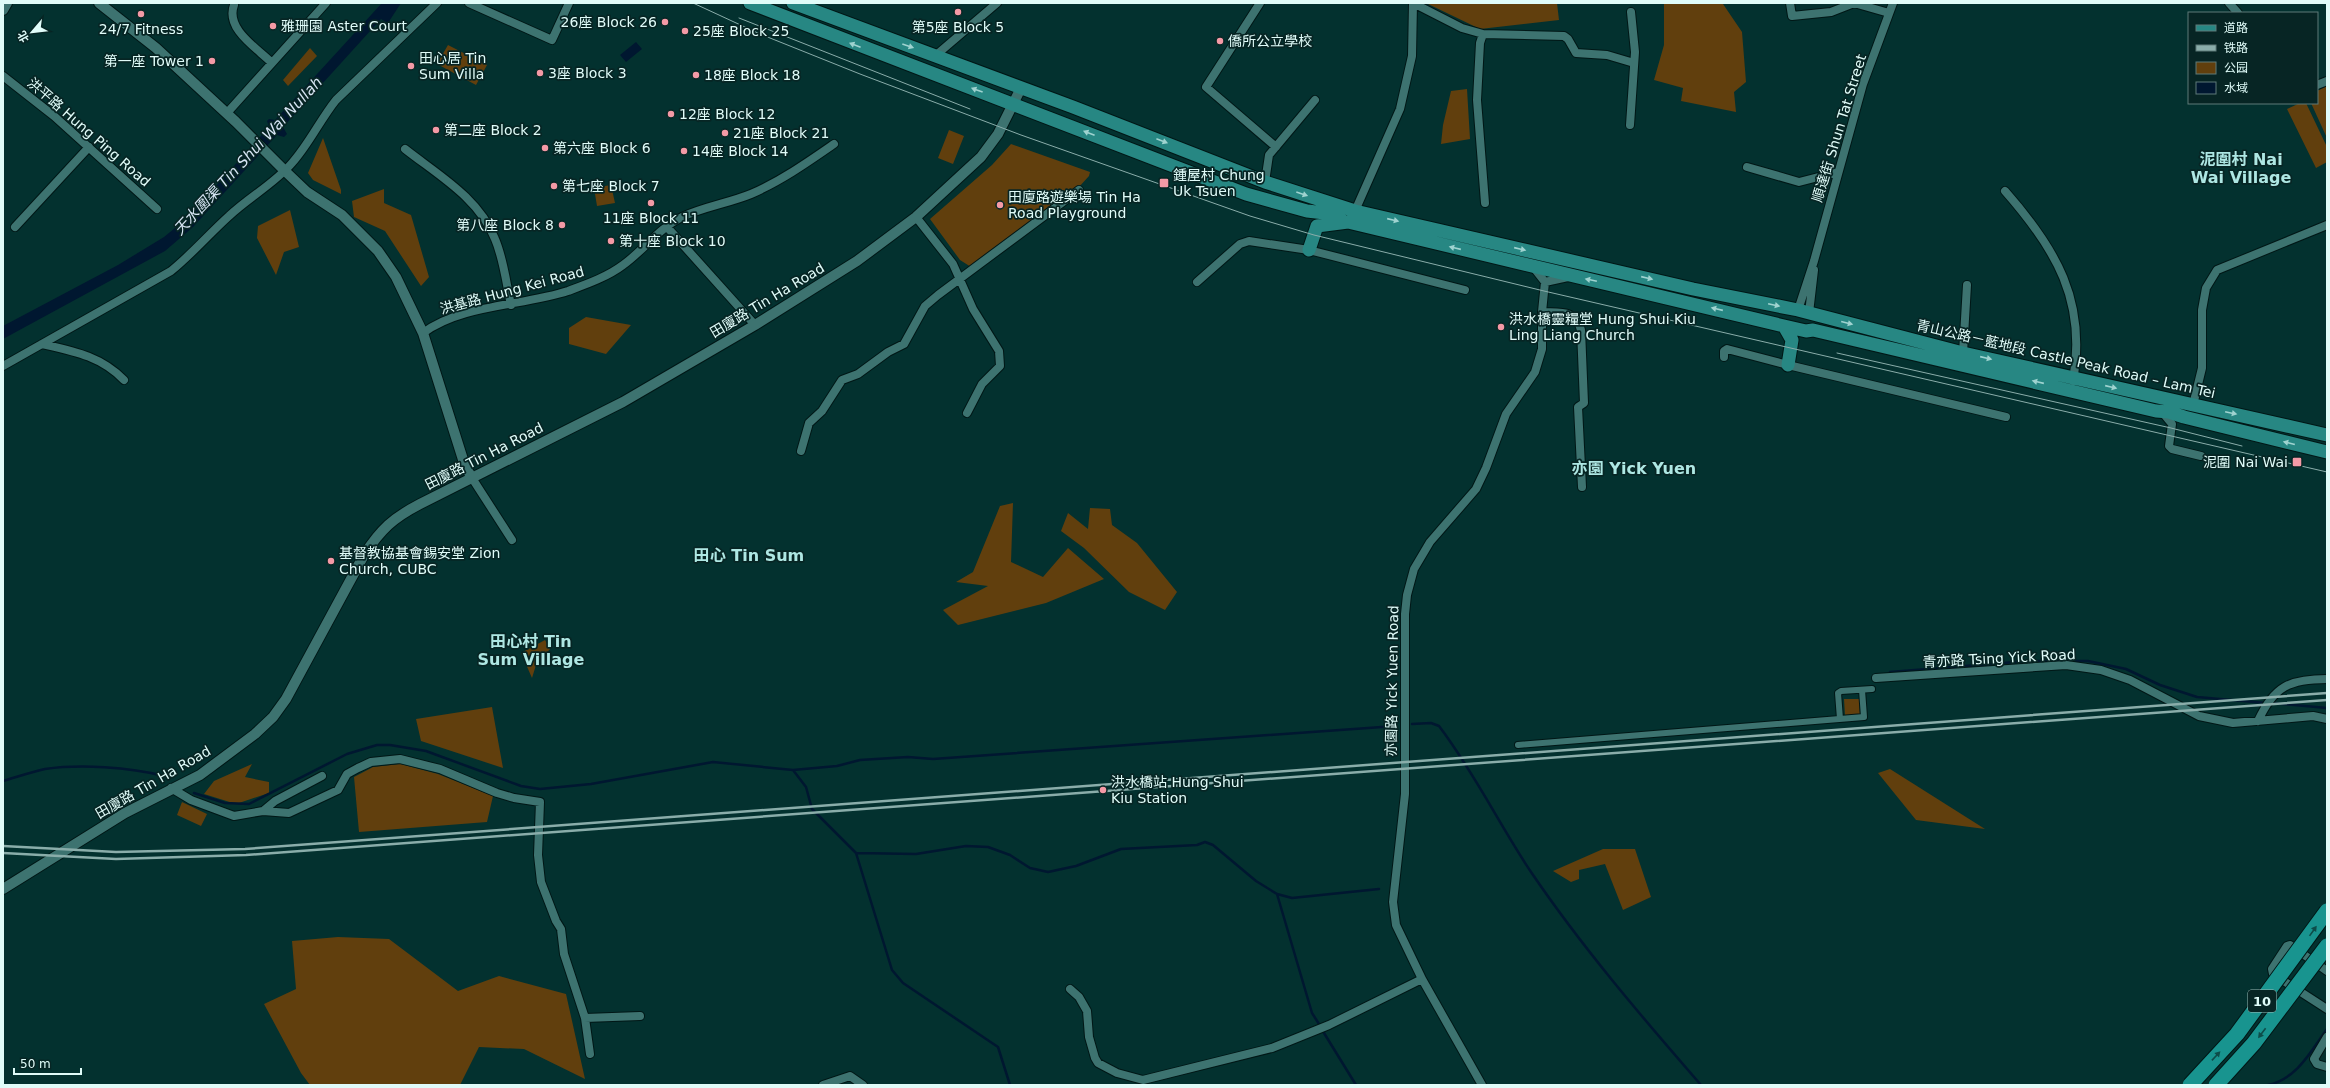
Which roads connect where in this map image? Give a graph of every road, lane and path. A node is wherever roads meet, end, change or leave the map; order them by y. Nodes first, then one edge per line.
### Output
1 (7, 3) edge
2 (99, 3) edge
3 (326, 3) edge
4 (437, 3) edge
5 (470, 3) edge
6 (569, 3) edge
7 (750, 3) edge
8 (793, 3) edge
9 (998, 3) edge
10 (1259, 3) edge
11 (1413, 3) edge
12 (1790, 3) edge
13 (1893, 3) edge
14 (2229, 3) edge
15 (234, 5) dead end
16 (3, 10) edge
17 (1631, 12) dead end
18 (2237, 12) edge
19 (1889, 13) junction
20 (1483, 34) junction
21 (935, 56) junction
22 (272, 63) junction
23 (1634, 63) junction
24 (3, 76) edge
25 (1021, 88) junction
26 (1315, 100) dead end
27 (1013, 104) junction
28 (227, 113) junction
29 (1630, 125) dead end
30 (834, 144) dead end
31 (89, 147) junction
32 (1276, 147) junction
33 (405, 149) dead end
34 (1747, 167) dead end
35 (284, 171) junction
36 (1838, 172) junction
37 (1265, 182) junction
38 (1079, 190) dead end
39 (2004, 191) dead end
40 (1263, 198) junction
41 (1485, 203) dead end
42 (157, 209) dead end
43 (1307, 211) junction
44 (1355, 211) junction
45 (916, 217) junction
46 (1343, 221) junction
47 (667, 226) junction
48 (1317, 226) junction
49 (2327, 226) edge
50 (15, 227) dead end
51 (1309, 250) junction
52 (1532, 266) junction
53 (1574, 277) junction
54 (958, 279) junction
55 (1197, 282) dead end
56 (1545, 282) junction
57 (1967, 285) dead end
58 (1465, 290) dead end
59 (511, 305) junction
60 (1542, 312) junction
61 (1803, 312) junction
62 (755, 325) junction
63 (1784, 326) junction
64 (1806, 329) junction
65 (424, 333) junction
66 (1792, 340) junction
67 (42, 344) junction
68 (1963, 353) junction
69 (1724, 357) dead end
70 (1788, 365) junction
71 (3, 366) edge
72 (124, 380) dead end
73 (2074, 385) junction
74 (2193, 405) junction
75 (967, 413) dead end
76 (2163, 413) junction
77 (2006, 417) dead end
78 (2184, 417) junction
79 (2172, 424) junction
80 (2327, 435) edge
81 (801, 451) dead end
82 (2327, 452) edge
83 (2201, 456) dead end
84 (472, 478) junction
85 (1582, 487) dead end
86 (512, 540) dead end
87 (1876, 678) dead end
88 (2327, 679) edge
89 (1872, 689) dead end
90 (1862, 690) junction
91 (2327, 718) edge
92 (1840, 719) junction
93 (2258, 721) junction
94 (1518, 744) dead end
95 (322, 776) dead end
96 (175, 786) junction
97 (263, 811) junction
98 (3, 889) edge
99 (2327, 911) edge
100 (2327, 946) edge
101 (2327, 970) edge
102 (1422, 979) junction
103 (1070, 989) dead end
104 (2326, 1006) edge
105 (640, 1016) dead end
106 (585, 1018) junction
107 (2327, 1037) edge
108 (590, 1054) dead end
109 (2327, 1067) edge
110 (823, 1085) edge
111 (863, 1085) edge
112 (1482, 1085) edge
113 (2190, 1085) edge
114 (2216, 1085) edge

1 - 16 street
2 - 28 street
3 - 22 street
4 - 35 street
5 - 6 street
27 -> 7 main road, 青山公路－藍地段 Castle Peak Road – Lam Tei
8 -> 21 main road, 青山公路－藍地段 Castle Peak Road – Lam Tei
9 - 21 street
10 - 32 street
11 - 20 street
11 - 44 street
12 - 19 street
13 - 19 street, 順達街 Shun Tat Street
14 - 18 street
15 - 22 street
17 - 23 street
19 - 36 street, 順達街 Shun Tat Street
20 - 23 street
20 - 41 street
21 - 25 main road, 青山公路－藍地段 Castle Peak Road – Lam Tei
22 - 28 street
23 - 29 street
24 - 31 street, 洪平路 Hung Ping Road
25 - 27 street, 田廈路 Tin Ha Road
25 -> 37 main road, 青山公路－藍地段 Castle Peak Road – Lam Tei
26 - 32 street
40 -> 27 main road, 青山公路－藍地段 Castle Peak Road – Lam Tei
27 - 45 street, 田廈路 Tin Ha Road
28 - 35 street
30 - 47 street, 洪基路 Hung Kei Road
31 - 42 street, 洪平路 Hung Ping Road
31 - 50 street
32 - 37 street
33 - 59 street
34 - 36 street
35 - 65 street
35 - 67 street
36 - 61 street, 順達街 Shun Tat Street
37 - 40 main road
37 -> 44 main road, 青山公路－藍地段 Castle Peak Road – Lam Tei
38 - 54 street
39 - 73 street
40 - 43 main road, 青山公路－藍地段 Castle Peak Road – Lam Tei
43 - 46 main road, 青山公路－藍地段 Castle Peak Road – Lam Tei
43 - 48 main road
44 -> 61 main road, 青山公路－藍地段 Castle Peak Road – Lam Tei
45 - 54 street
45 - 62 street, 田廈路 Tin Ha Road
46 - 48 main road
52 -> 46 main road, 青山公路－藍地段 Castle Peak Road – Lam Tei
47 - 59 street, 洪基路 Hung Kei Road
47 - 62 street
48 - 51 main road
49 - 74 street
51 - 55 street
51 - 58 street
52 - 53 main road, 青山公路－藍地段 Castle Peak Road – Lam Tei
52 - 56 street
53 - 56 street
63 -> 53 main road, 青山公路－藍地段 Castle Peak Road – Lam Tei
54 - 75 street
54 - 81 street
56 - 60 street, 亦園路 Yick Yuen Road
57 - 68 street
59 - 65 street, 洪基路 Hung Kei Road
60 - 85 street
60 - 102 street, 亦園路 Yick Yuen Road
61 - 64 main road
61 -> 68 main road, 青山公路－藍地段 Castle Peak Road – Lam Tei
62 - 84 street, 田廈路 Tin Ha Road
63 - 64 main road, 青山公路－藍地段 Castle Peak Road – Lam Tei
63 - 66 main road
64 - 66 main road
73 -> 64 main road, 青山公路－藍地段 Castle Peak Road – Lam Tei
65 - 84 street
66 - 70 main road
67 - 71 street
67 - 72 street
68 -> 73 main road, 青山公路－藍地段 Castle Peak Road – Lam Tei
69 - 70 street
70 - 77 street
73 -> 74 main road, 青山公路－藍地段 Castle Peak Road – Lam Tei
73 - 76 main road, 青山公路－藍地段 Castle Peak Road – Lam Tei
74 -> 80 main road, 青山公路－藍地段 Castle Peak Road – Lam Tei
76 - 78 main road, 青山公路－藍地段 Castle Peak Road – Lam Tei
76 - 79 street
78 - 79 street
82 -> 78 main road, 青山公路－藍地段 Castle Peak Road – Lam Tei
79 - 83 street
84 - 86 street
84 - 96 street, 田廈路 Tin Ha Road
87 - 93 street, 青亦路 Tsing Yick Road
88 - 93 street
89 - 90 street
90 - 92 street
90 - 92 street
91 - 93 street, 青亦路 Tsing Yick Road
92 - 94 street
95 - 97 street
96 - 97 street
96 - 98 street, 田廈路 Tin Ha Road
97 - 106 street
113 -> 99 highway, 10, bridge
100 -> 114 highway, 10, bridge
101 - 104 street
102 - 103 street
102 - 112 street, 亦園路 Yick Yuen Road
105 - 106 street
106 - 108 street
107 - 109 street
110 - 111 street

